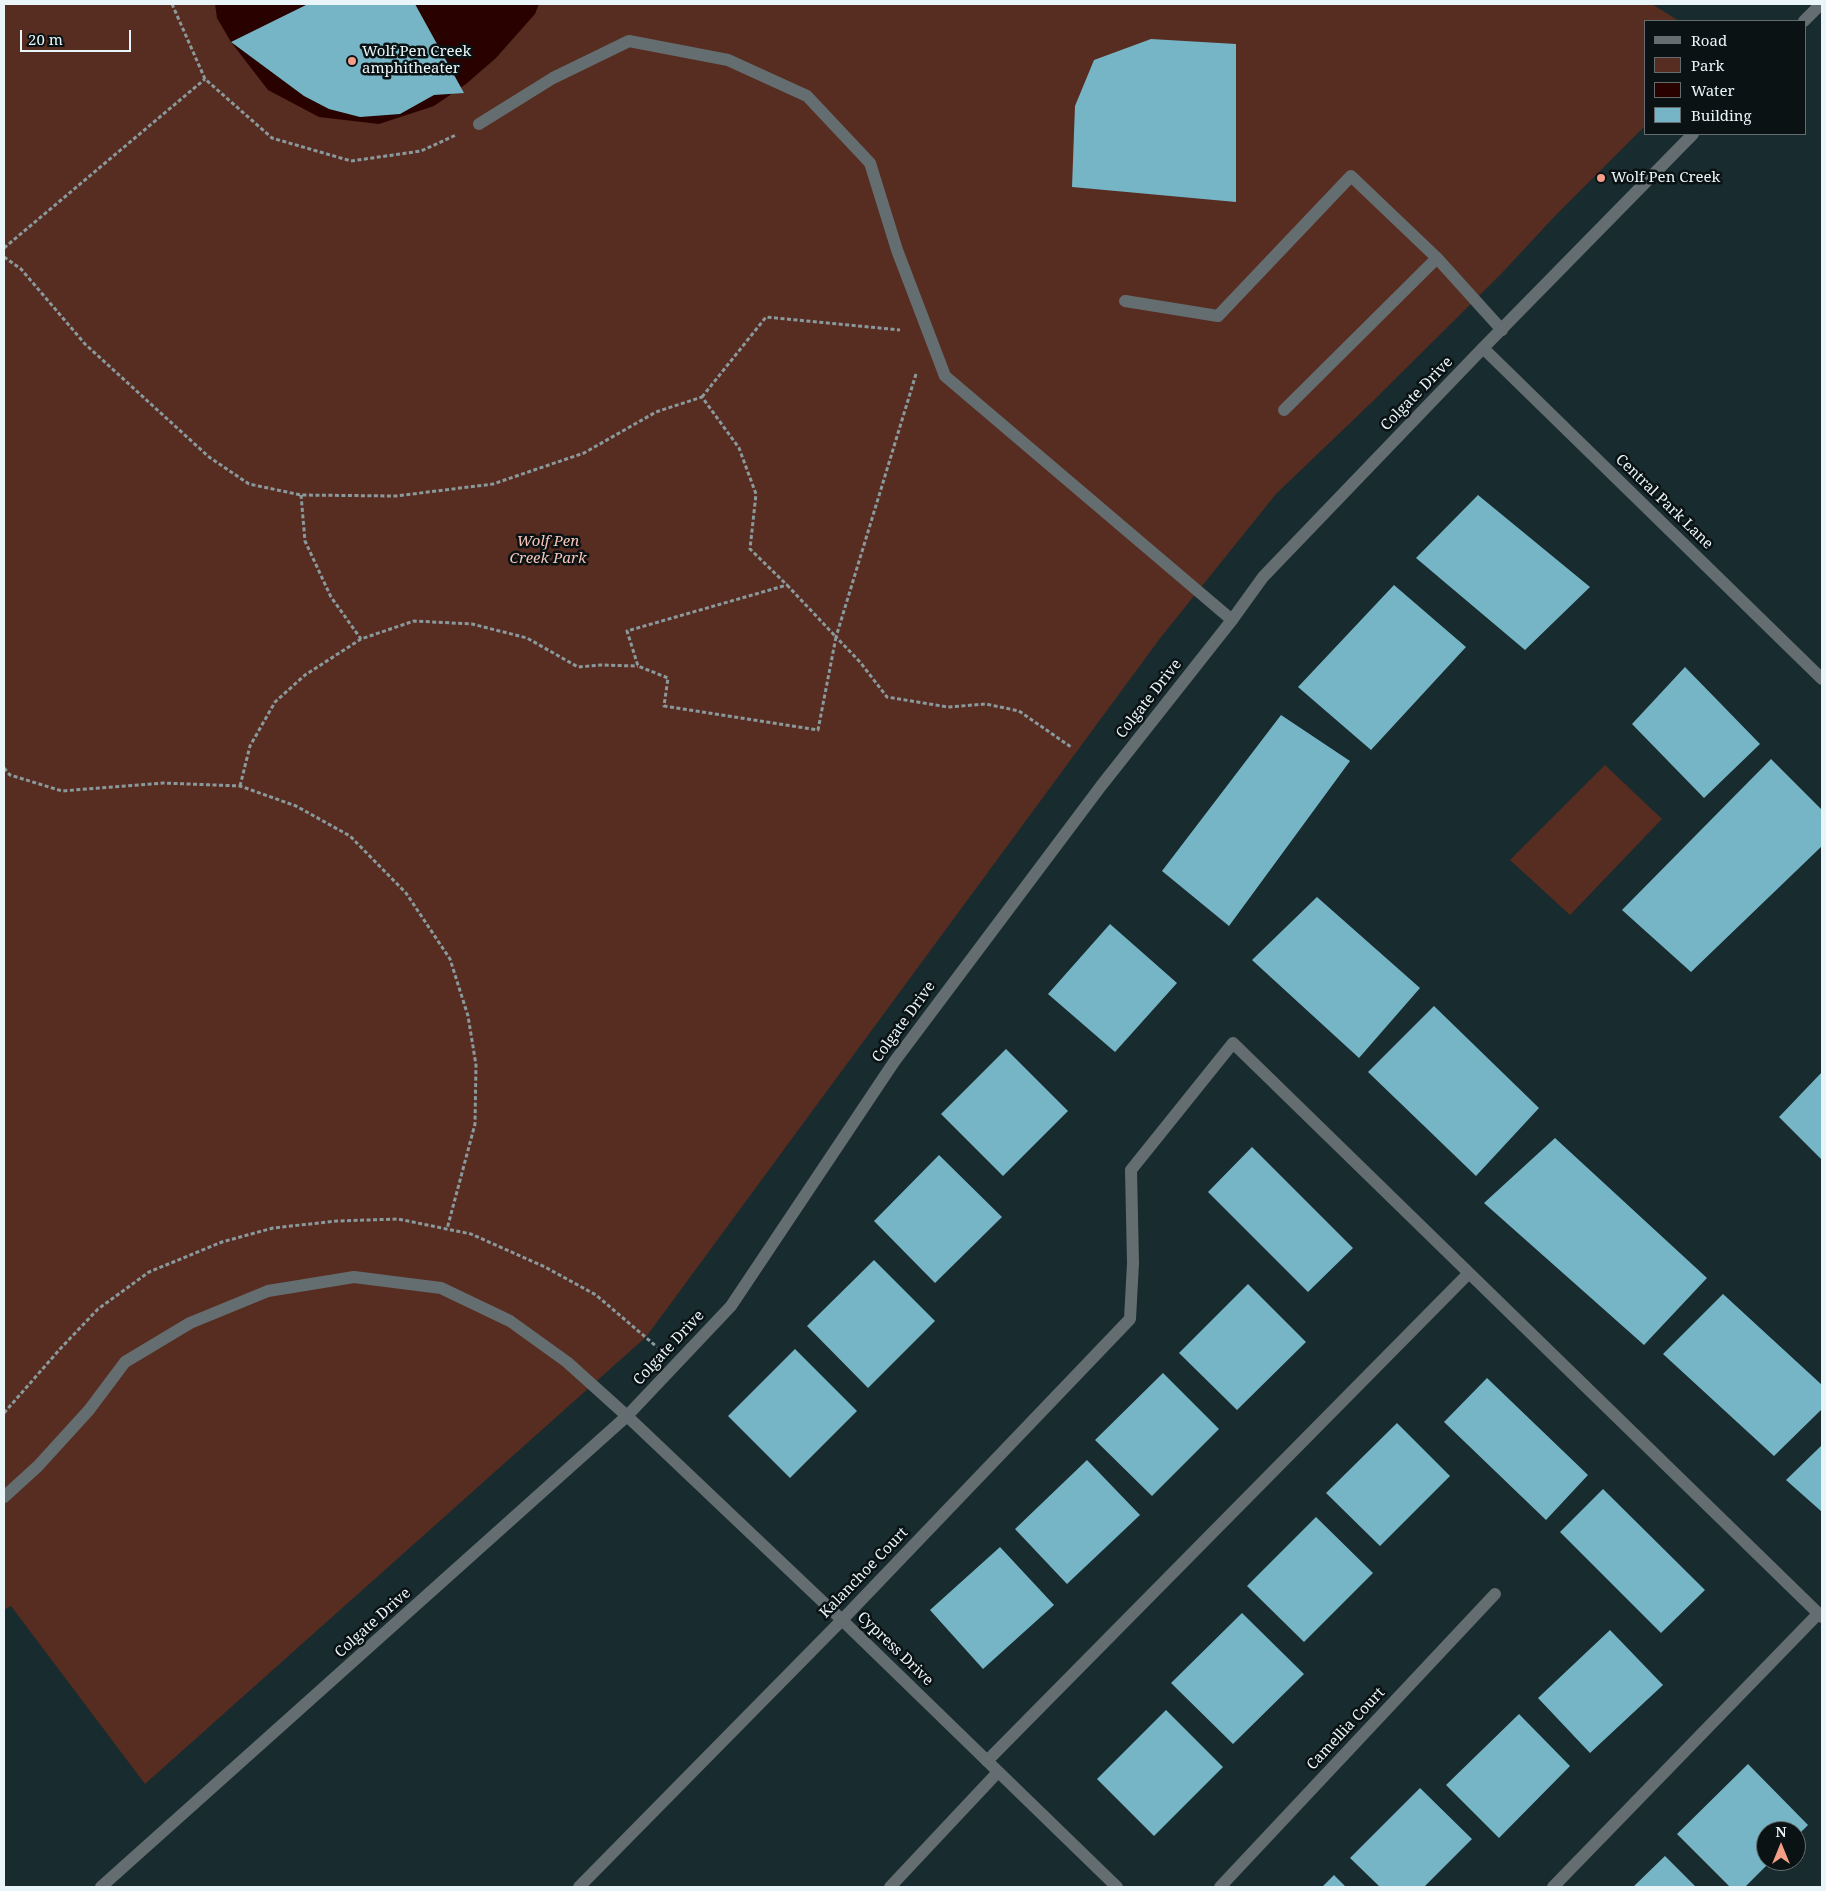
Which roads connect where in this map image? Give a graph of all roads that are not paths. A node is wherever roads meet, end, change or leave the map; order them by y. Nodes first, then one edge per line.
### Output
1 (1821, 4) edge
2 (1805, 20) edge
3 (479, 124) road end
4 (1692, 135) edge
5 (1437, 258) junction
6 (1125, 302) dead end
7 (1502, 330) junction
8 (1483, 348) junction
9 (1284, 410) dead end
10 (1232, 620) junction
11 (1822, 679) edge
12 (1469, 1273) junction
13 (627, 1416) junction
14 (4, 1497) edge
15 (1495, 1594) dead end
16 (1820, 1615) edge
17 (842, 1620) junction
18 (987, 1761) junction
19 (998, 1772) junction
20 (101, 1887) edge
21 (579, 1887) edge
22 (890, 1887) edge
23 (1116, 1887) edge
24 (1220, 1887) edge
25 (1553, 1887) edge

1 - 2 street
3 - 10 street
4 - 7 street, Colgate Drive
5 - 6 street
5 - 7 street
5 - 9 street
7 - 8 street, Colgate Drive
8 - 10 street, Colgate Drive
8 - 11 street, Central Park Lane
10 - 13 street, Colgate Drive
12 - 16 street
12 - 17 street, Kalanchoe Court
12 - 18 street
13 - 14 street, Cypress Drive
13 - 17 street, Cypress Drive
13 - 20 street, Colgate Drive
15 - 24 street, Camellia Court
16 - 25 street
17 - 18 street, Cypress Drive
17 - 21 street, Kalanchoe Court
18 - 19 street, Cypress Drive
19 - 22 street
19 - 23 street, Cypress Drive

